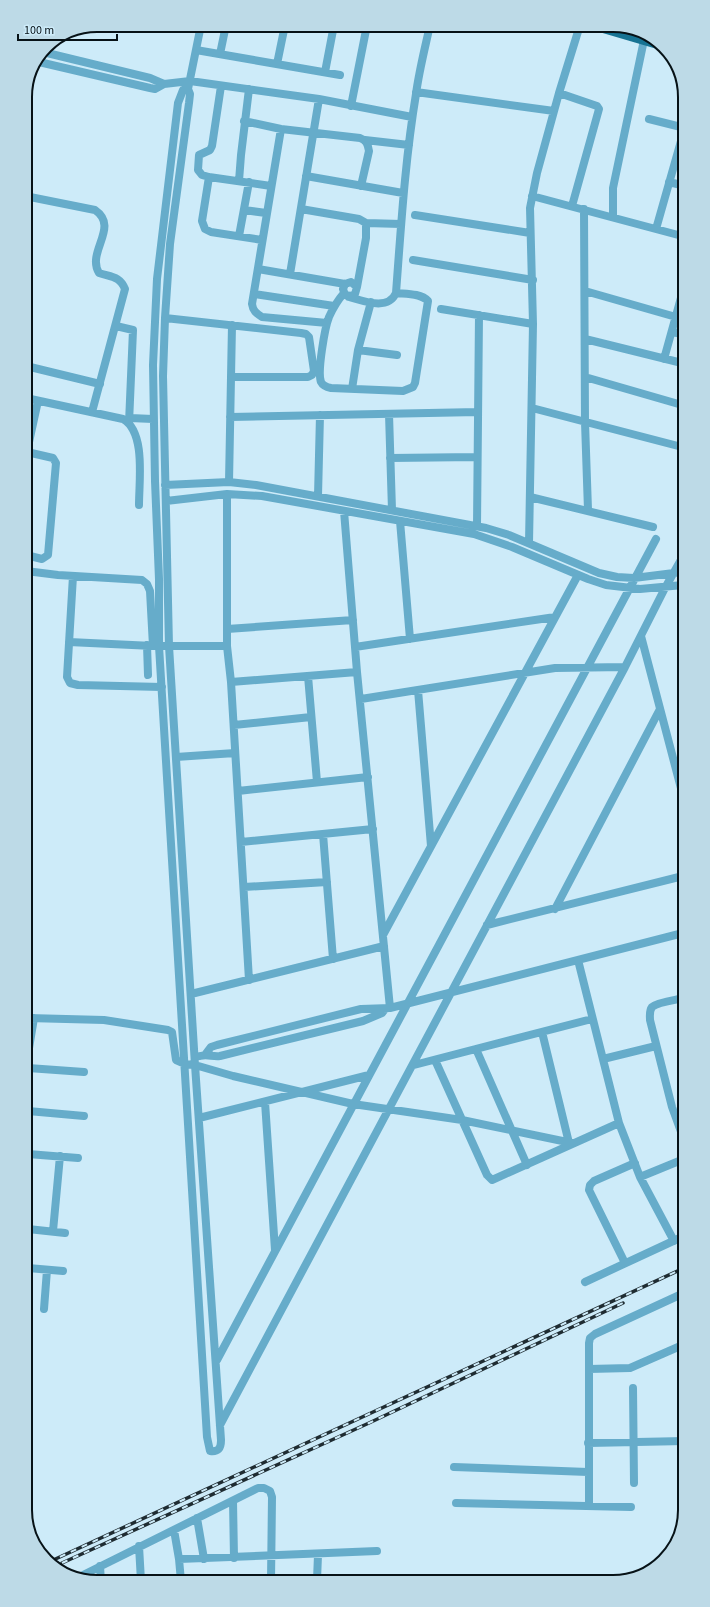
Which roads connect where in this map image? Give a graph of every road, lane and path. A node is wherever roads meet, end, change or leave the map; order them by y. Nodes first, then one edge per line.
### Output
1 (200, 32) edge
2 (225, 32) edge
3 (283, 32) edge
4 (333, 32) edge
5 (366, 32) edge
6 (429, 32) edge
7 (578, 32) edge
8 (617, 32) edge
9 (644, 40) joint
10 (196, 50) junction
11 (49, 53) edge
12 (220, 54) junction
13 (42, 63) edge
14 (277, 64) junction
15 (325, 72) junction
16 (340, 74) dead end
17 (164, 84) junction
18 (189, 85) junction
19 (221, 86) junction
20 (249, 89) junction
21 (416, 92) junction
22 (559, 93) junction
23 (319, 99) junction
24 (351, 106) junction
25 (554, 111) junction
26 (412, 117) junction
27 (649, 119) dead end
28 (244, 121) junction
29 (678, 126) edge
30 (281, 129) junction
31 (313, 132) junction
32 (365, 140) junction
33 (409, 145) junction
34 (678, 152) edge
35 (209, 176) junction
36 (306, 176) junction
37 (239, 181) junction
38 (249, 182) junction
39 (670, 182) junction
40 (678, 184) edge
41 (271, 186) junction
42 (361, 186) junction
43 (403, 194) junction
44 (532, 196) junction
45 (32, 197) edge
46 (572, 206) junction
47 (301, 209) junction
48 (584, 209) junction
49 (244, 210) junction
50 (266, 213) junction
51 (415, 215) dead end
52 (613, 217) junction
53 (366, 223) junction
54 (401, 224) junction
55 (656, 229) junction
56 (530, 233) junction
57 (678, 235) edge
58 (239, 236) junction
59 (262, 240) junction
60 (413, 260) dead end
61 (258, 269) junction
62 (290, 274) junction
63 (533, 280) junction
64 (345, 284) junction
65 (357, 287) junction
66 (585, 291) junction
67 (396, 293) junction
68 (254, 294) junction
69 (346, 295) junction
70 (371, 302) junction
71 (334, 306) junction
72 (440, 309) dead end
73 (678, 309) edge
74 (479, 316) junction
75 (676, 317) junction
76 (164, 318) junction
77 (327, 323) junction
78 (533, 324) junction
79 (232, 325) junction
80 (116, 326) junction
81 (672, 332) junction
82 (678, 333) edge
83 (585, 338) junction
84 (358, 350) junction
85 (397, 355) dead end
86 (664, 359) junction
87 (678, 362) edge
88 (32, 367) edge
89 (231, 377) junction
90 (585, 377) junction
91 (100, 384) junction
92 (352, 389) junction
93 (32, 400) edge
94 (38, 401) junction
95 (678, 404) edge
96 (532, 408) junction
97 (92, 412) junction
98 (478, 412) junction
99 (389, 414) junction
100 (320, 415) junction
101 (230, 417) junction
102 (153, 419) junction
103 (129, 420) junction
104 (585, 422) junction
105 (32, 430) edge
106 (678, 446) edge
107 (32, 455) edge
108 (477, 457) junction
109 (390, 458) junction
110 (229, 482) junction
111 (165, 486) junction
112 (227, 494) junction
113 (318, 496) junction
114 (530, 497) junction
115 (166, 501) junction
116 (139, 505) dead end
117 (392, 510) junction
118 (588, 510) junction
119 (344, 511) junction
120 (400, 521) junction
121 (477, 526) junction
122 (653, 527) dead end
123 (656, 539) dead end
124 (529, 542) junction
125 (32, 556) edge
126 (678, 566) edge
127 (32, 572) edge
128 (678, 573) edge
129 (674, 574) junction
130 (578, 575) junction
131 (73, 576) junction
132 (634, 578) junction
133 (159, 579) junction
134 (142, 580) junction
135 (678, 586) edge
136 (629, 588) junction
137 (665, 588) junction
138 (555, 617) junction
139 (353, 620) junction
140 (227, 629) junction
141 (641, 636) junction
142 (410, 639) junction
143 (69, 642) junction
144 (153, 645) junction
145 (170, 646) junction
146 (227, 646) junction
147 (355, 647) junction
148 (625, 667) junction
149 (586, 668) junction
150 (358, 672) junction
151 (524, 672) junction
152 (148, 675) dead end
153 (308, 676) junction
154 (231, 682) junction
155 (162, 687) junction
156 (418, 690) junction
157 (361, 699) junction
158 (660, 709) junction
159 (311, 717) junction
160 (234, 725) junction
161 (235, 753) junction
162 (176, 757) junction
163 (368, 777) junction
164 (678, 777) edge
165 (317, 782) junction
166 (238, 791) junction
167 (373, 829) junction
168 (324, 834) junction
169 (241, 842) junction
170 (431, 847) junction
171 (678, 877) edge
172 (327, 882) junction
173 (244, 887) junction
174 (555, 909) junction
175 (487, 925) junction
176 (678, 934) edge
177 (383, 935) junction
178 (384, 946) junction
179 (333, 959) junction
180 (578, 960) junction
181 (249, 980) junction
182 (450, 993) junction
183 (191, 994) junction
184 (678, 999) edge
185 (407, 1003) junction
186 (387, 1008) junction
187 (32, 1018) edge
188 (592, 1019) junction
189 (172, 1032) junction
190 (183, 1032) junction
191 (542, 1032) junction
192 (656, 1046) junction
193 (476, 1049) junction
194 (603, 1059) junction
195 (435, 1060) junction
196 (195, 1061) junction
197 (185, 1064) junction
198 (414, 1065) junction
199 (32, 1068) edge
200 (84, 1072) dead end
201 (369, 1075) junction
202 (301, 1092) junction
203 (265, 1102) junction
204 (353, 1104) junction
205 (388, 1110) junction
206 (32, 1111) edge
207 (84, 1116) dead end
208 (199, 1118) junction
209 (462, 1120) junction
210 (619, 1123) junction
211 (678, 1124) edge
212 (512, 1130) junction
213 (570, 1143) junction
214 (32, 1154) edge
215 (60, 1156) junction
216 (78, 1158) dead end
217 (678, 1161) edge
218 (635, 1163) junction
219 (528, 1164) junction
220 (640, 1177) junction
221 (32, 1229) edge
222 (53, 1231) junction
223 (65, 1233) dead end
224 (678, 1239) edge
225 (674, 1241) junction
226 (275, 1252) junction
227 (625, 1263) junction
228 (32, 1268) edge
229 (47, 1270) junction
230 (63, 1271) dead end
231 (585, 1282) dead end
232 (678, 1297) edge
233 (44, 1310) dead end
234 (678, 1347) edge
235 (216, 1361) junction
236 (589, 1369) junction
237 (633, 1388) dead end
238 (220, 1425) junction
239 (678, 1441) edge
240 (633, 1442) junction
241 (588, 1443) junction
242 (454, 1467) dead end
243 (588, 1472) junction
244 (634, 1483) dead end
245 (233, 1501) junction
246 (456, 1503) dead end
247 (589, 1506) junction
248 (631, 1507) dead end
249 (197, 1518) junction
250 (174, 1530) junction
251 (139, 1546) junction
252 (377, 1551) dead end
253 (318, 1554) junction
254 (272, 1556) junction
255 (204, 1558) junction
256 (234, 1558) junction
257 (179, 1559) junction
258 (100, 1566) junction
259 (85, 1574) edge
260 (101, 1575) edge
261 (141, 1575) edge
262 (180, 1575) edge
263 (271, 1575) edge
264 (317, 1575) edge

1 - 10 street
2 - 12 street
3 - 14 street
4 - 15 street
5 - 24 street
6 - 21 street
7 - 22 street
8 - 9 main road
9 - 52 street
10 - 12 street
10 - 18 street
11 - 17 street
12 - 14 street
13 - 17 street
14 - 15 street
15 - 16 street
17 - 18 street
18 - 19 street
18 - 76 street
18 - 102 street
19 - 20 street
19 - 35 street
20 - 23 street
20 - 28 street
21 - 25 street
21 - 26 street
22 - 25 street
22 - 46 street
23 - 24 street
23 - 31 street
24 - 26 street
25 - 44 street
26 - 33 street
27 - 29 street
28 - 30 street
28 - 37 street
30 - 31 street
30 - 41 street
31 - 32 street
31 - 36 street
32 - 33 street
32 - 42 street
33 - 43 street
34 - 39 street
35 - 37 street
35 - 58 street
36 - 42 street
36 - 47 street
37 - 38 street
38 - 41 street
38 - 49 street
39 - 40 street
39 - 55 street
41 - 50 street
42 - 43 street
43 - 54 street
44 - 46 street
44 - 56 street
45 - 80 street
46 - 48 street
47 - 53 street
47 - 62 street
48 - 52 street
48 - 66 street
49 - 50 street
49 - 58 street
50 - 59 street
51 - 56 street
52 - 55 street
53 - 54 street
53 - 65 street
54 - 67 street
55 - 57 street
56 - 63 street
58 - 59 street
59 - 61 street
60 - 63 street
61 - 62 street
61 - 68 street
62 - 64 street
63 - 78 street
64 - 65 street
64 - 69 street
65 - 69 street
66 - 75 street
66 - 83 street
67 - 70 street
67 - 92 street
68 - 71 street
68 - 77 street
69 - 70 street
69 - 71 street
70 - 84 street
71 - 77 street
72 - 74 street
73 - 75 street
74 - 78 street
74 - 98 street
75 - 81 street
76 - 79 street
76 - 111 street
77 - 92 street
78 - 96 street
79 - 89 street
79 - 89 street
80 - 91 street
80 - 103 street
81 - 82 street
81 - 86 street
83 - 86 street
83 - 90 street
84 - 85 street
84 - 92 street
86 - 87 street
88 - 91 street
89 - 101 street
90 - 95 street
90 - 104 street
91 - 97 street
93 - 94 street
94 - 97 street
94 - 105 street
96 - 104 street
96 - 114 street
97 - 103 street
98 - 99 street
98 - 108 street
99 - 100 street
99 - 109 street
100 - 101 street
100 - 113 street
101 - 110 street
102 - 103 street
102 - 133 street
103 - 116 street
104 - 106 street
104 - 118 street
107 - 125 street
108 - 109 street
108 - 121 street
109 - 117 street
110 - 111 street
110 - 113 street
111 - 115 street
112 - 115 street
112 - 119 street
112 - 140 street
113 - 117 street
114 - 118 street
114 - 124 street
115 - 145 street
117 - 121 street
118 - 122 street
119 - 120 street
119 - 139 street
120 - 130 street
120 - 142 street
121 - 124 street
123 - 132 street
124 - 132 street
126 - 129 street
127 - 131 street
128 - 129 street
129 - 132 street
129 - 137 street
130 - 136 street
130 - 138 street
131 - 134 street
131 - 143 street
132 - 136 street
133 - 134 street
133 - 144 street
134 - 144 street
135 - 137 street
136 - 137 street
136 - 149 street
137 - 141 street
138 - 142 street
138 - 151 street
139 - 140 street
139 - 147 street
140 - 146 street
141 - 148 street
141 - 158 street
142 - 147 street
143 - 144 street
143 - 155 street
144 - 145 street
144 - 152 street
144 - 155 street
145 - 146 street
145 - 162 street
146 - 154 street
147 - 150 street
148 - 149 street
148 - 175 street
149 - 151 street
149 - 185 street
150 - 153 street
150 - 157 street
151 - 156 street
151 - 170 street
153 - 154 street
153 - 159 street
154 - 160 street
155 - 190 street
156 - 157 street
156 - 170 street
157 - 163 street
158 - 164 street
158 - 174 street
159 - 160 street
159 - 165 street
160 - 161 street
161 - 162 street
161 - 166 street
162 - 183 street
163 - 165 street
163 - 167 street
165 - 166 street
166 - 169 street
167 - 168 street
167 - 177 street
168 - 169 street
168 - 172 street
169 - 173 street
170 - 177 street
171 - 174 street
172 - 173 street
172 - 179 street
173 - 181 street
174 - 175 street
175 - 182 street
176 - 180 street
177 - 178 street
178 - 179 street
178 - 186 street
179 - 181 street
180 - 182 street
180 - 188 street
181 - 183 street
182 - 185 street
182 - 198 street
183 - 196 street
184 - 192 street
185 - 186 street
185 - 201 street
186 - 196 street
187 - 189 street
188 - 191 street
188 - 194 street
189 - 190 street
189 - 197 street
190 - 197 street
191 - 193 street
191 - 213 street
192 - 194 street
192 - 211 street
193 - 195 street
193 - 212 street
194 - 210 street
195 - 198 street
195 - 209 street
196 - 197 street
196 - 202 street
196 - 208 street
197 - 238 street
198 - 205 street
199 - 200 street
201 - 202 street
201 - 204 street
202 - 203 street
202 - 204 street
203 - 208 street
203 - 226 street
204 - 205 street
204 - 226 street
205 - 209 street
205 - 238 street
206 - 207 street
208 - 235 street
209 - 212 street
209 - 219 street
210 - 213 street
210 - 218 street
212 - 213 street
212 - 219 street
213 - 219 street
214 - 215 street
215 - 216 street
215 - 222 street
217 - 220 street
218 - 220 street
218 - 227 street
220 - 225 street
221 - 222 street
222 - 223 street
224 - 225 street
225 - 227 street
226 - 235 street
227 - 231 street
228 - 229 street
229 - 230 street
229 - 233 street
232 - 236 street
234 - 236 street
235 - 238 street
236 - 241 street
237 - 240 street
239 - 240 street
240 - 241 street
240 - 244 street
241 - 243 street
242 - 243 street
243 - 247 street
245 - 249 street
245 - 254 street
245 - 256 street
246 - 247 street
247 - 248 street
249 - 250 street
249 - 255 street
250 - 251 street
250 - 257 street
251 - 258 street
251 - 261 street
252 - 253 street
253 - 254 street
253 - 264 street
254 - 256 street
254 - 263 street
255 - 256 street
255 - 257 street
257 - 262 street
258 - 259 street
258 - 260 street

